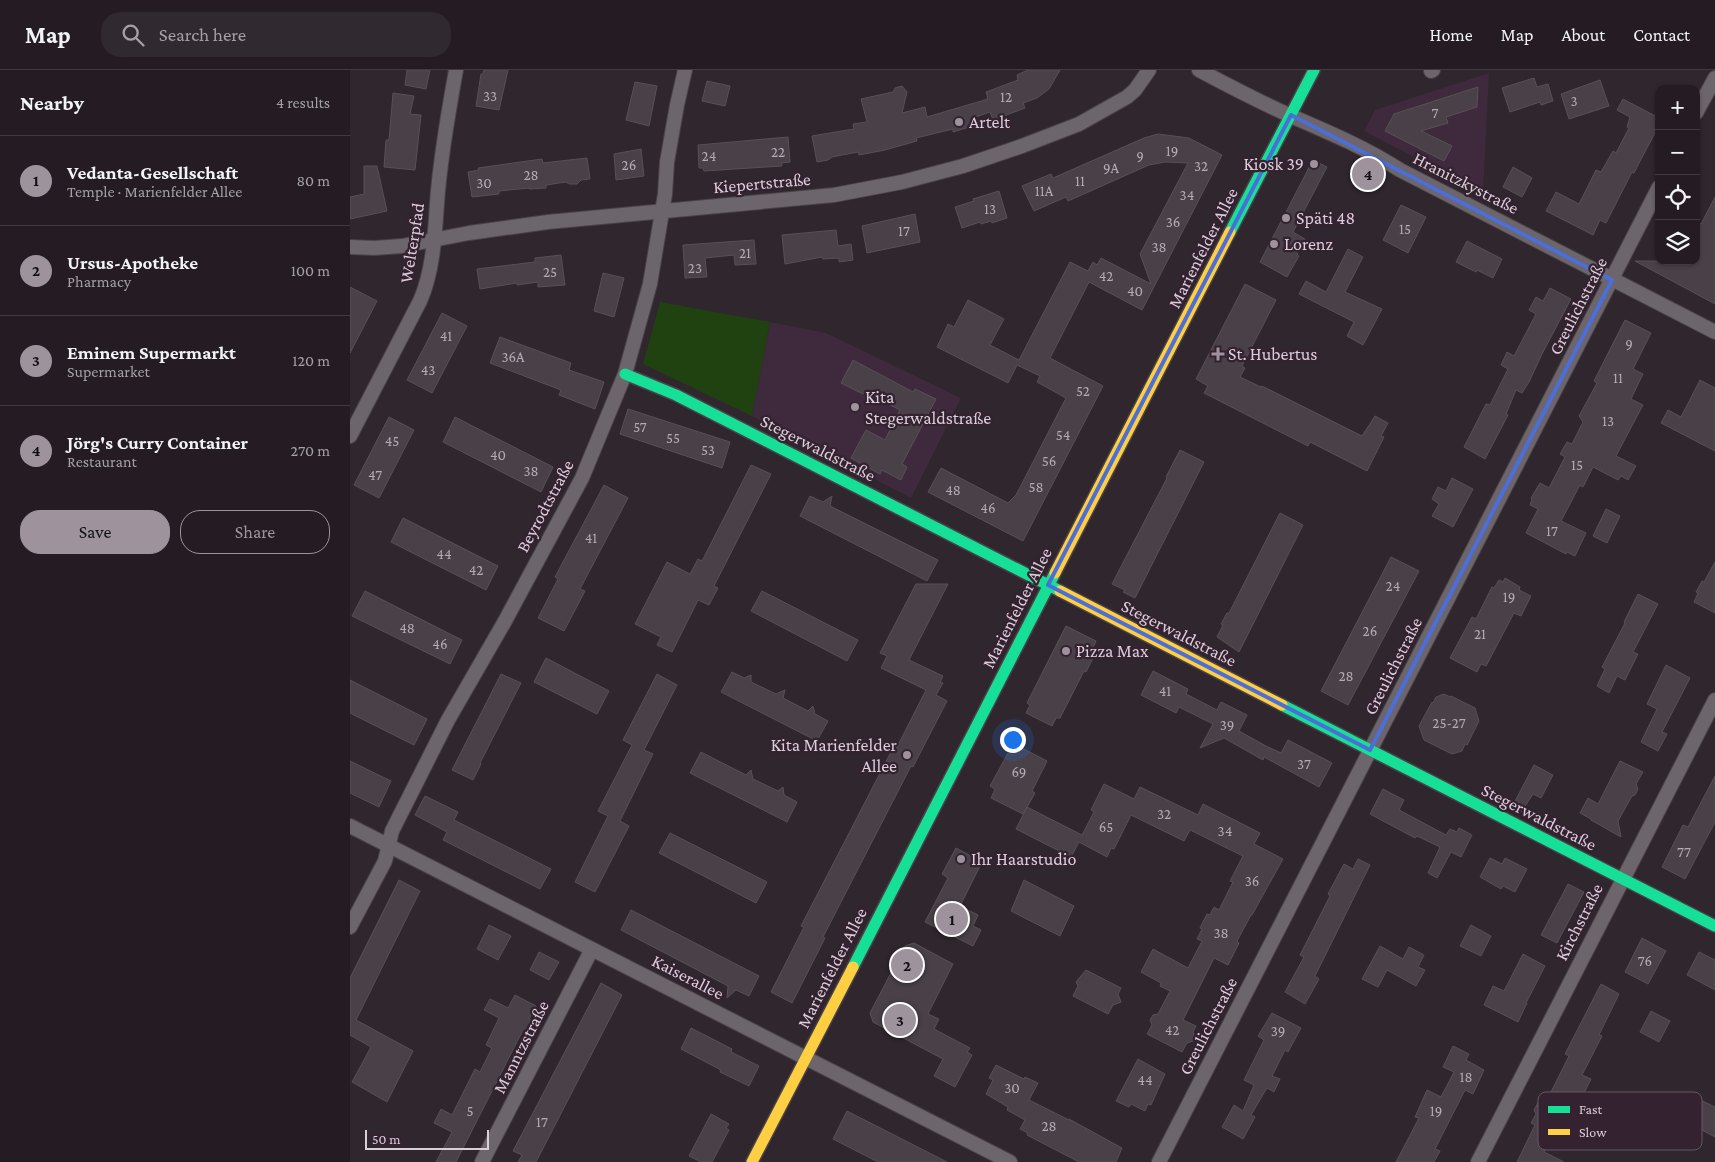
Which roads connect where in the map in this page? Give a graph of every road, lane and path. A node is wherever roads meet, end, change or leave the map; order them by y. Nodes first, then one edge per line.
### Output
1 (456, 70) edge
2 (685, 70) edge
3 (1149, 70) edge
4 (1199, 70) edge
5 (1314, 70) edge
6 (1715, 78) edge
7 (1700, 106) edge
8 (1291, 115) junction
9 (1655, 195) edge
10 (662, 211) junction
11 (433, 240) junction
12 (350, 247) edge
13 (1612, 280) junction
14 (1715, 332) edge
15 (625, 374) junction
16 (350, 436) edge
17 (1048, 585) junction
18 (1715, 700) edge
19 (1370, 750) junction
20 (350, 826) edge
21 (388, 846) junction
22 (1623, 879) junction
23 (1715, 926) edge
24 (350, 927) edge
25 (592, 950) junction
26 (806, 1058) junction
27 (482, 1162) edge
28 (752, 1162) edge
29 (1010, 1162) edge
30 (1159, 1162) edge
31 (1478, 1162) edge

1 - 11 street, Welterpfad
2 - 10 street, Beyrodtstraße
3 - 10 street, Kiepertstraße
4 - 8 street, Hranitzkystraße
5 - 8 main road, Marienfelder Allee
6 - 7 street
8 - 13 street, Hranitzkystraße
8 - 17 main road, Marienfelder Allee
9 - 13 street, Greulichstraße
10 - 11 street, Kiepertstraße
10 - 15 street, Beyrodtstraße
11 - 12 street, Kiepertstraße
11 - 16 street, Welterpfad
13 - 14 street, Hranitzkystraße
13 - 19 street, Greulichstraße
15 - 17 main road, Stegerwaldstraße
15 - 21 street, Beyrodtstraße
17 - 19 main road, Stegerwaldstraße
17 - 26 main road, Marienfelder Allee
18 - 22 street, Kirchstraße
19 - 22 main road, Stegerwaldstraße
19 - 30 street, Greulichstraße
20 - 21 street, Kaiserallee
21 - 24 street, Beyrodtstraße
21 - 25 street, Kaiserallee
22 - 23 main road, Stegerwaldstraße
22 - 31 street, Kirchstraße
25 - 26 street, Kaiserallee
25 - 27 street, Manntzstraße
26 - 28 main road, Marienfelder Allee
26 - 29 street, Kaiserallee

